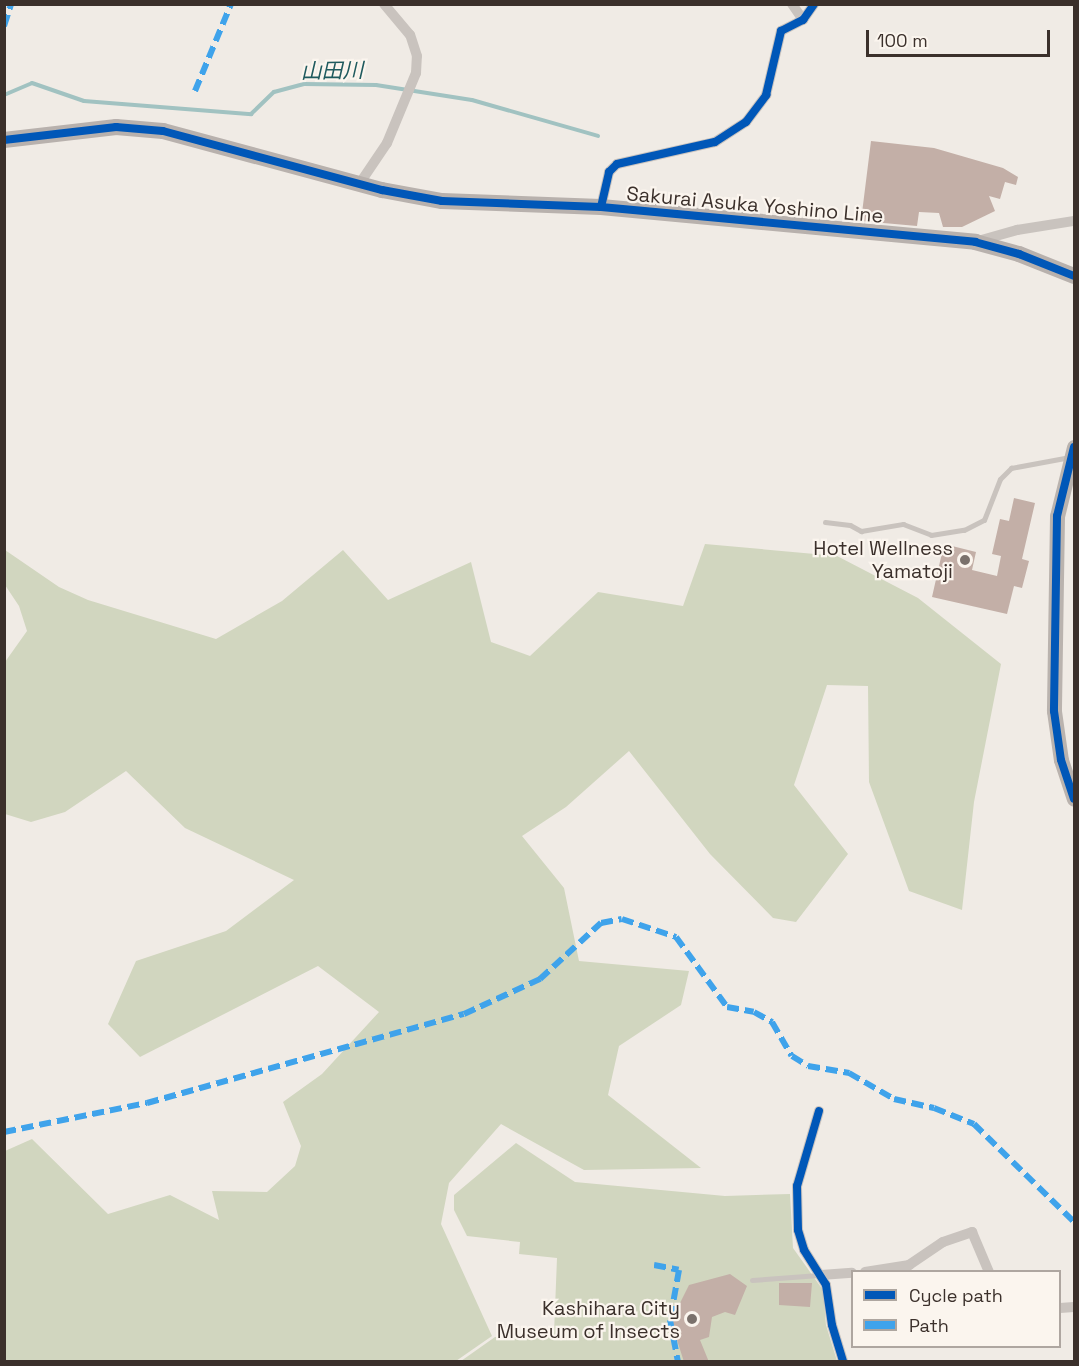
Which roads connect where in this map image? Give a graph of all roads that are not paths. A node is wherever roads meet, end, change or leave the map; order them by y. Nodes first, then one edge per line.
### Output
1 (384, 4) edge
2 (792, 4) edge
3 (814, 4) edge
4 (803, 20) junction
5 (4, 140) edge
6 (360, 183) junction
7 (601, 207) junction
8 (1074, 221) edge
9 (975, 242) junction
10 (1074, 276) edge
11 (1073, 452) edge
12 (825, 522) dead end
13 (1074, 799) edge
14 (819, 1112) dead end
15 (878, 1270) edge
16 (988, 1270) edge
17 (851, 1273) edge
18 (821, 1275) junction
19 (752, 1280) dead end
20 (843, 1362) edge

1 - 6 street
2 - 4 street
3 - 4 street
4 - 7 street
5 - 6 main road, Sakurai Asuka Yoshino Line
6 - 7 main road, Sakurai Asuka Yoshino Line
7 - 9 main road, Sakurai Asuka Yoshino Line
8 - 9 street
9 - 10 main road, Sakurai Asuka Yoshino Line
11 - 12 lane
11 - 13 street
14 - 18 street
15 - 16 street
17 - 18 street
18 - 19 lane
18 - 20 street

